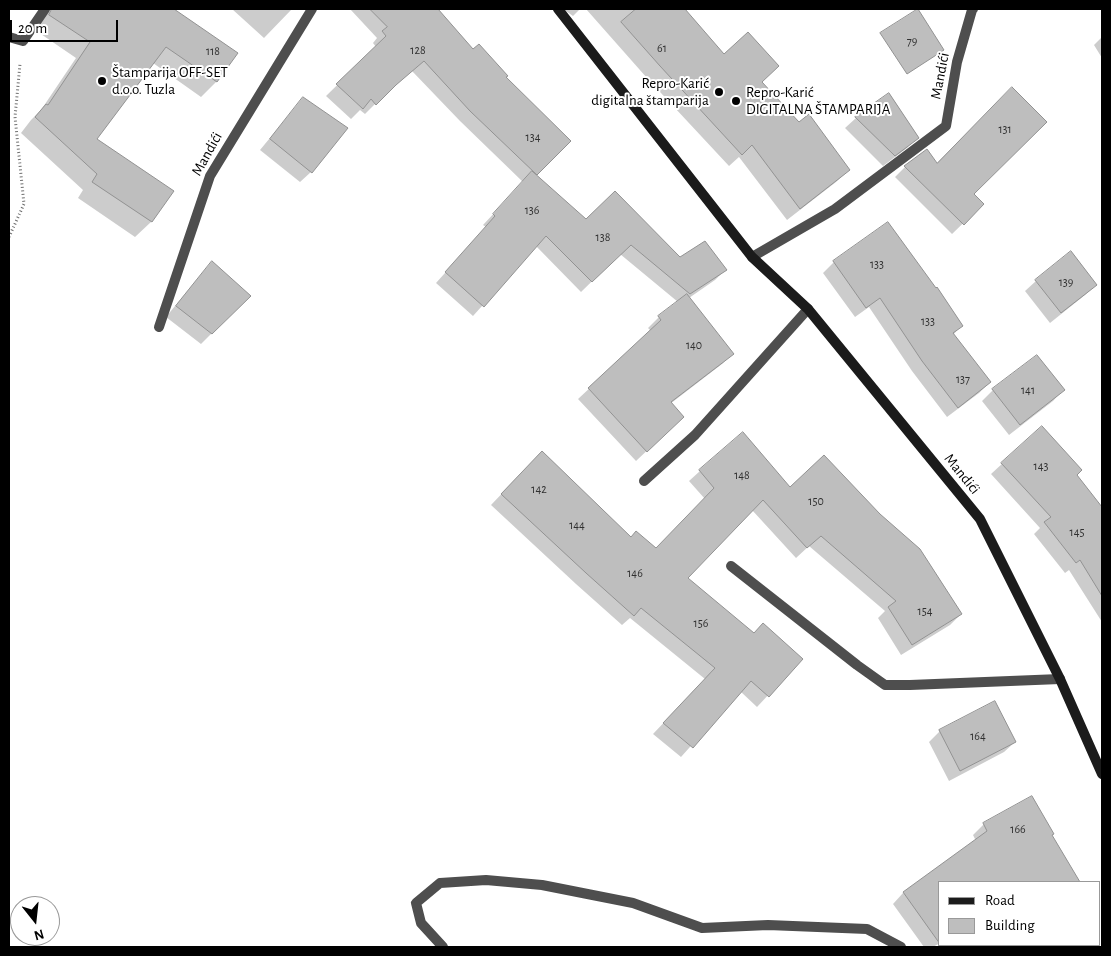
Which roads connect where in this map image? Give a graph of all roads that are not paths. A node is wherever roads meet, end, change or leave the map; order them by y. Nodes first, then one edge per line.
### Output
1 (46, 9) edge
2 (312, 9) edge
3 (558, 9) edge
4 (973, 9) edge
5 (9, 37) edge
6 (752, 257) junction
7 (808, 309) junction
8 (159, 327) dead end
9 (644, 481) dead end
10 (732, 566) dead end
11 (1060, 679) junction
12 (1102, 774) edge
13 (443, 947) edge
14 (901, 947) edge

1 - 5 street
2 - 8 street, Mandići
3 - 6 street, Mandići
4 - 6 street, Mandići
6 - 7 street, Mandići
7 - 9 street
7 - 11 street, Mandići
10 - 11 street
11 - 12 street, Mandići
13 - 14 street

